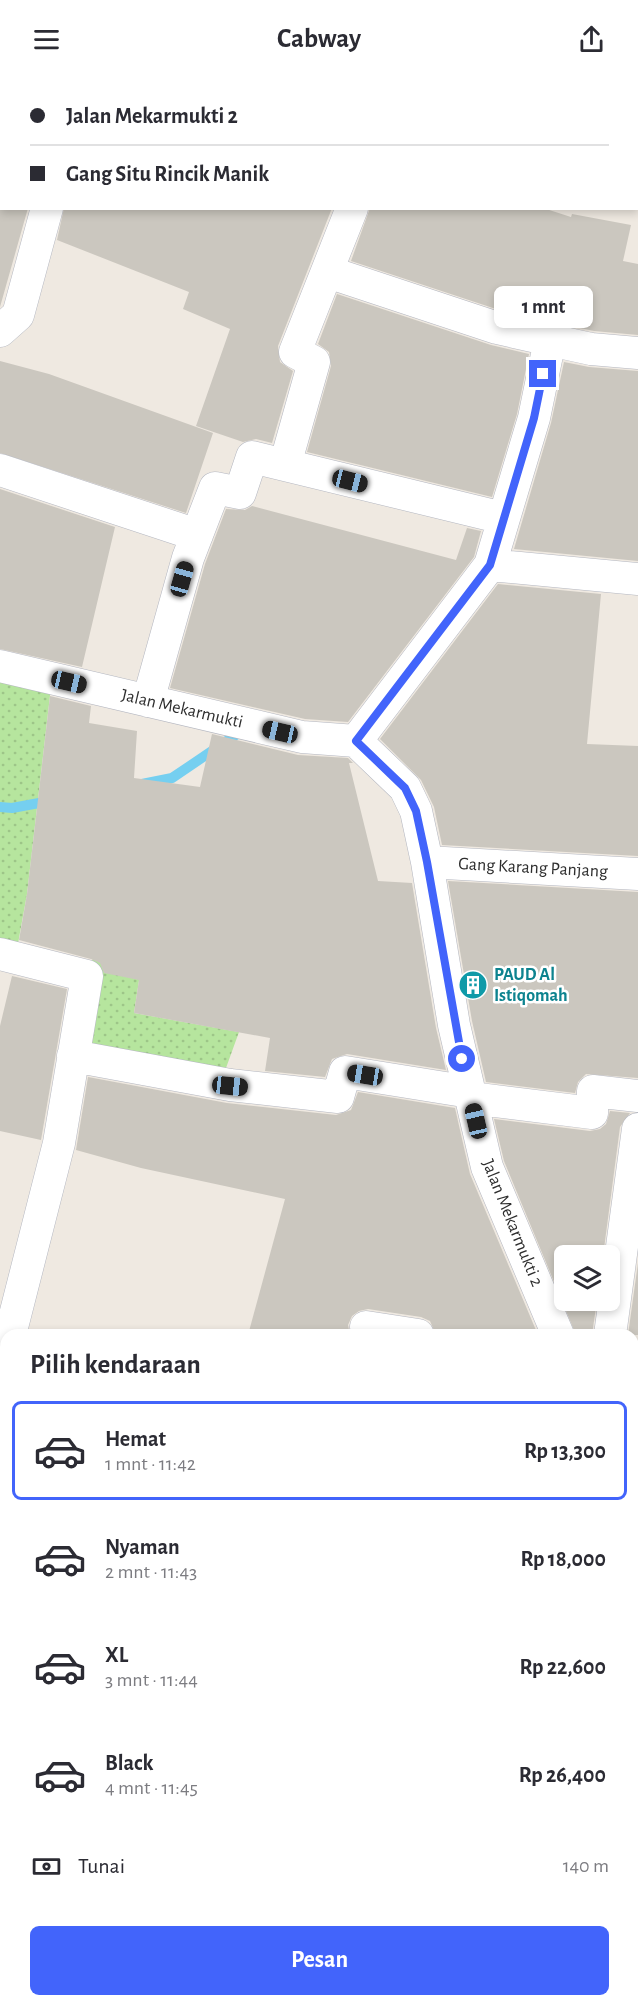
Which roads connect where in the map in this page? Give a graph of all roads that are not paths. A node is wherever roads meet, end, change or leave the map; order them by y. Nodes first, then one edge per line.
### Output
1 (46, 210) edge
2 (351, 210) edge
3 (328, 272) junction
4 (0, 331) edge
5 (550, 340) junction
6 (638, 352) edge
7 (285, 465) junction
8 (0, 470) edge
9 (503, 518) junction
10 (196, 535) junction
11 (490, 565) junction
12 (638, 579) edge
13 (0, 666) edge
14 (147, 701) junction
15 (356, 741) junction
16 (427, 862) junction
17 (638, 874) edge
18 (0, 954) edge
19 (73, 1056) junction
20 (470, 1095) junction
21 (638, 1096) edge
22 (638, 1129) edge
23 (366, 1327) dead end
24 (12, 1329) edge
25 (379, 1329) edge
26 (555, 1329) edge
27 (611, 1329) edge

1 - 4 street
2 - 3 street
3 - 5 street
3 - 7 street
5 - 6 street
5 - 9 street
7 - 9 street
7 - 10 street
8 - 10 street
9 - 11 street
10 - 14 street
11 - 12 street
11 - 15 street
13 - 14 street, Jalan Mekarmukti
14 - 15 street, Jalan Mekarmukti
15 - 16 street, Jalan Mekarmukti 2
16 - 17 street, Gang Karang Panjang
16 - 20 street, Jalan Mekarmukti 2
18 - 19 street
19 - 20 street
19 - 24 street
20 - 21 street
20 - 26 street, Jalan Mekarmukti 2
22 - 27 street
23 - 25 street

